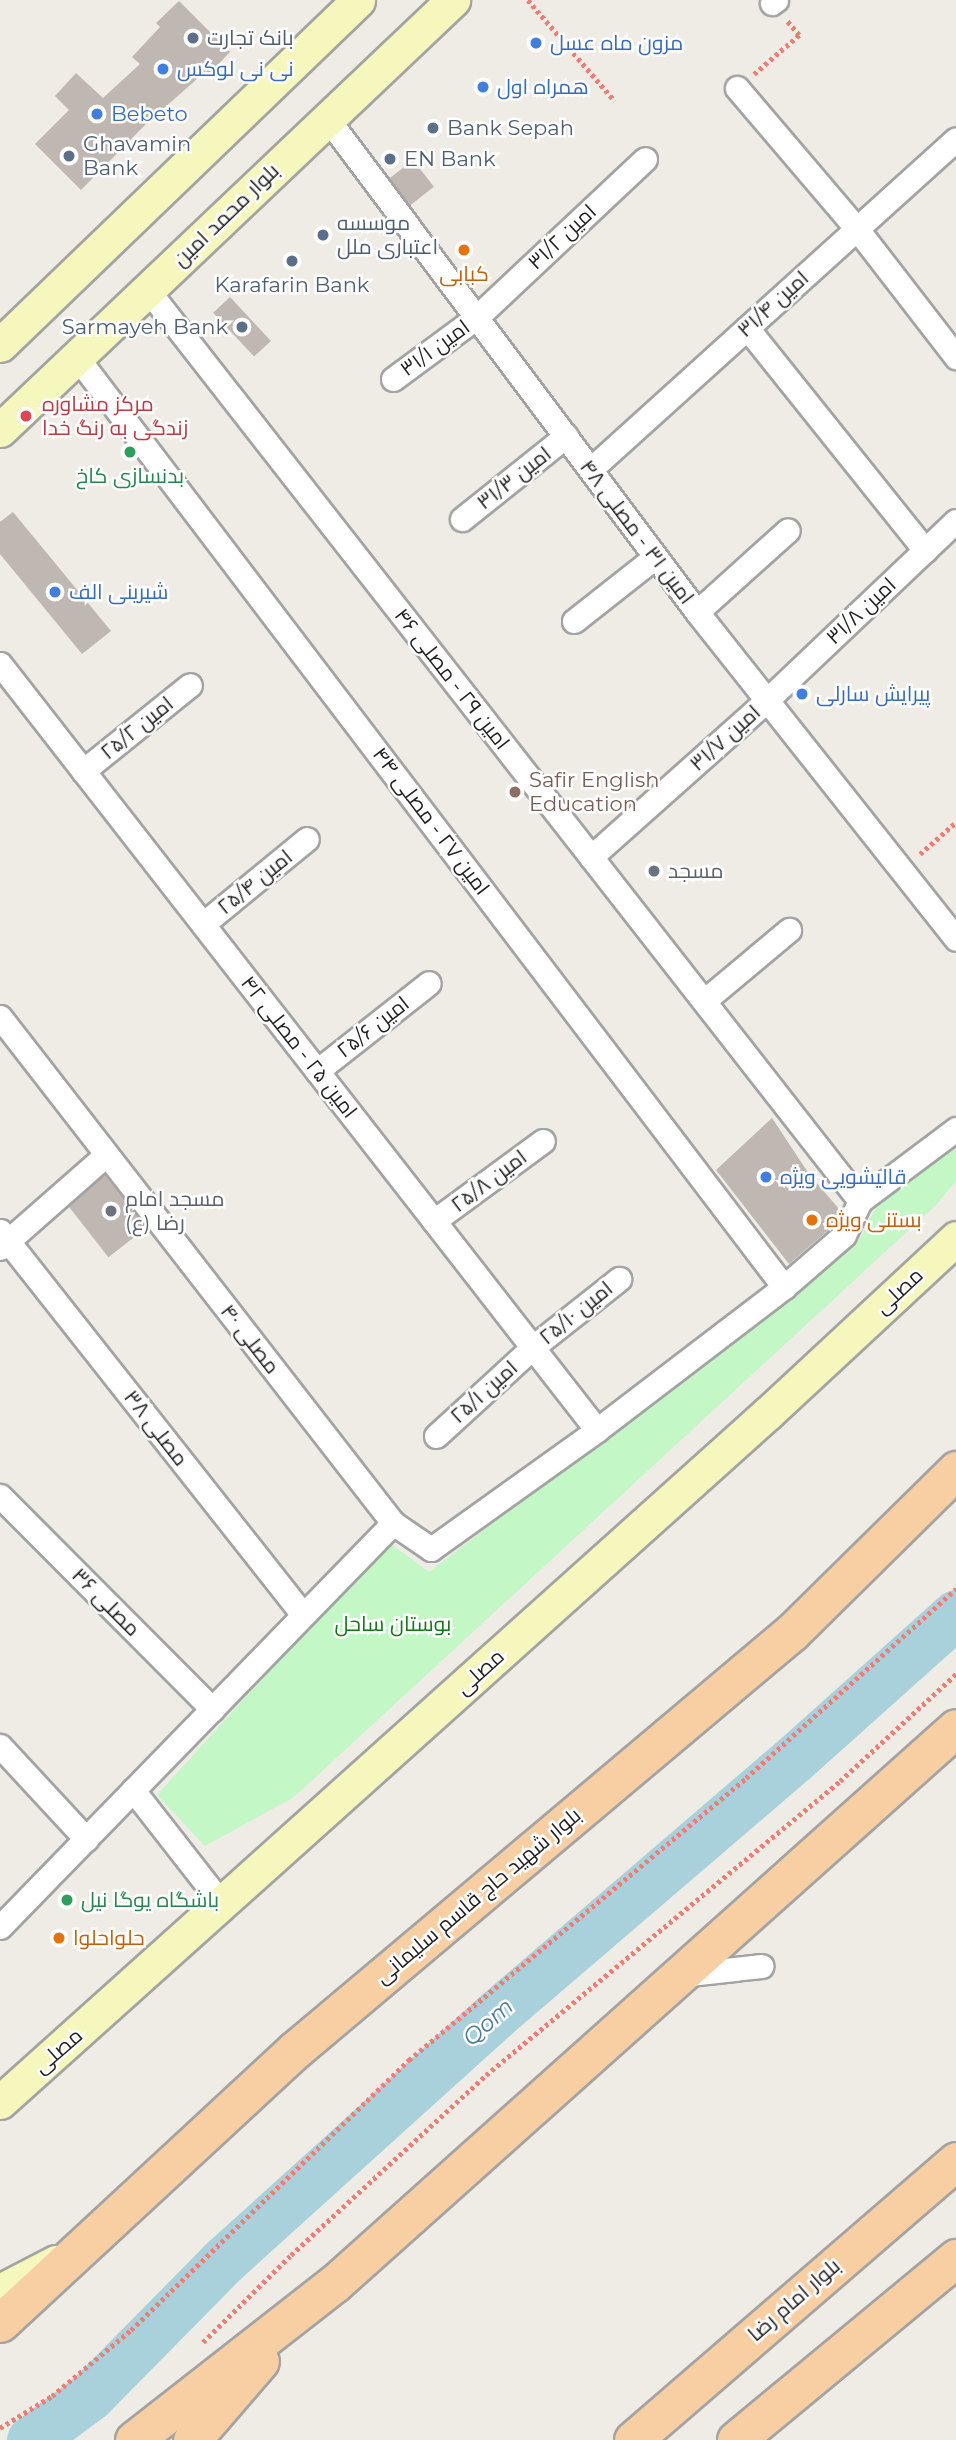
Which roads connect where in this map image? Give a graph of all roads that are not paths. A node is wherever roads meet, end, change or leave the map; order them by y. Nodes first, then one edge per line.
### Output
1 (358, 0) edge
2 (453, 0) edge
3 (737, 88) road end
4 (327, 118) junction
5 (956, 139) edge
6 (645, 159) dead end
7 (857, 229) junction
8 (147, 289) junction
9 (478, 316) junction
10 (747, 328) junction
11 (0, 345) edge
12 (76, 356) junction
13 (956, 357) edge
14 (393, 379) dead end
15 (0, 430) edge
16 (566, 436) junction
17 (591, 469) junction
18 (462, 519) dead end
19 (788, 530) dead end
20 (952, 532) edge
21 (925, 551) junction
22 (655, 557) junction
23 (696, 612) junction
24 (573, 621) dead end
25 (0, 664) edge
26 (190, 685) dead end
27 (765, 702) junction
28 (83, 771) junction
29 (307, 839) dead end
30 (591, 858) junction
31 (203, 924) junction
32 (789, 930) dead end
33 (956, 939) edge
34 (429, 983) dead end
35 (704, 1001) junction
36 (0, 1017) edge
37 (317, 1071) junction
38 (956, 1129) edge
39 (543, 1141) dead end
40 (106, 1155) junction
41 (860, 1201) junction
42 (434, 1221) junction
43 (956, 1238) edge
44 (3, 1240) edge
45 (619, 1279) dead end
46 (784, 1287) junction
47 (533, 1347) junction
48 (597, 1430) junction
49 (436, 1436) dead end
50 (956, 1470) edge
51 (0, 1496) edge
52 (393, 1523) junction
53 (303, 1615) junction
54 (212, 1709) junction
55 (956, 1728) edge
56 (0, 1746) edge
57 (133, 1790) junction
58 (86, 1839) junction
59 (222, 1904) junction
60 (0, 1927) edge
61 (762, 1966) dead end
62 (680, 1975) junction
63 (0, 2102) edge
64 (956, 2161) edge
65 (77, 2251) junction
66 (956, 2258) edge
67 (0, 2291) edge
68 (314, 2300) junction
69 (0, 2323) edge
70 (134, 2440) edge
71 (192, 2440) edge
72 (633, 2440) edge
73 (736, 2440) edge

1 - 11 main road
2 - 4 main road, بلوار محمد امین
3 - 7 street
4 - 8 main road, بلوار محمد امین
4 - 9 street, امین ۳۱ - مصلی ۴۸
5 - 7 street, امین ۳۱/۴
6 - 9 street, امین ۳۱/۲
7 - 10 street, امین ۳۱/۴
7 - 13 street
8 - 12 main road, بلوار محمد امین
8 - 30 street, امین ۲۹ - مصلی ۴۶
9 - 14 street, امین ۳۱/۱
9 - 16 street, امین ۳۱ - مصلی ۴۸
10 - 17 street, امین ۳۱/۴
10 - 21 street
12 - 15 main road, بلوار محمد امین
12 - 46 street, امین ۲۷ - مصلی ۴۴
16 - 17 street, امین ۳۱ - مصلی ۴۸
16 - 18 street, امین ۳۱/۳
17 - 22 street, امین ۳۱ - مصلی ۴۸
19 - 23 street
20 - 21 street, امین ۳۱/۸
21 - 27 street, امین ۳۱/۸
22 - 23 street, امین ۳۱ - مصلی ۴۸
22 - 24 street
23 - 27 street, امین ۳۱ - مصلی ۴۸
25 - 28 street, امین ۲۵ - مصلی ۴۲
26 - 28 street, امین ۲۵/۲
27 - 30 street, امین ۳۱/۷
27 - 33 street, امین ۳۱ - مصلی ۴۸
28 - 31 street, امین ۲۵ - مصلی ۴۲
29 - 31 street, امین ۲۵/۴
30 - 35 street, امین ۲۹ - مصلی ۴۶
31 - 37 street, امین ۲۵ - مصلی ۴۲
32 - 35 street
34 - 37 street, امین ۲۵/۶
35 - 41 street, امین ۲۹ - مصلی ۴۶
36 - 40 street, مصلی ۴۰
37 - 42 street, امین ۲۵ - مصلی ۴۲
38 - 41 street
39 - 42 street, امین ۲۵/۸
40 - 44 street
40 - 52 street, مصلی ۴۰
41 - 46 street
42 - 47 street, امین ۲۵ - مصلی ۴۲
43 - 59 main road, مصلی
44 - 53 street, مصلی ۳۸
45 - 47 street, امین ۲۵/۱۰
46 - 48 street
47 - 48 street, امین ۲۵ - مصلی ۴۲
47 - 49 street, امین ۲۵/۱
48 - 52 street, مصلی ۴۰
50 - 65 main road, بلوار شهید حاج قاسم سلیمانی
51 - 54 street, مصلی ۳۶
52 - 53 street
53 - 54 street
54 - 57 street
55 - 62 main road
56 - 58 street
57 - 58 street
57 - 59 street
58 - 60 street
59 - 63 main road, مصلی
61 - 62 street
62 - 68 main road
64 - 72 main road, بلوار امام رضا
65 - 67 main road
65 - 69 main road, بلوار شهید حاج قاسم سلیمانی
66 - 73 main road
68 - 70 main road
68 - 71 main road

